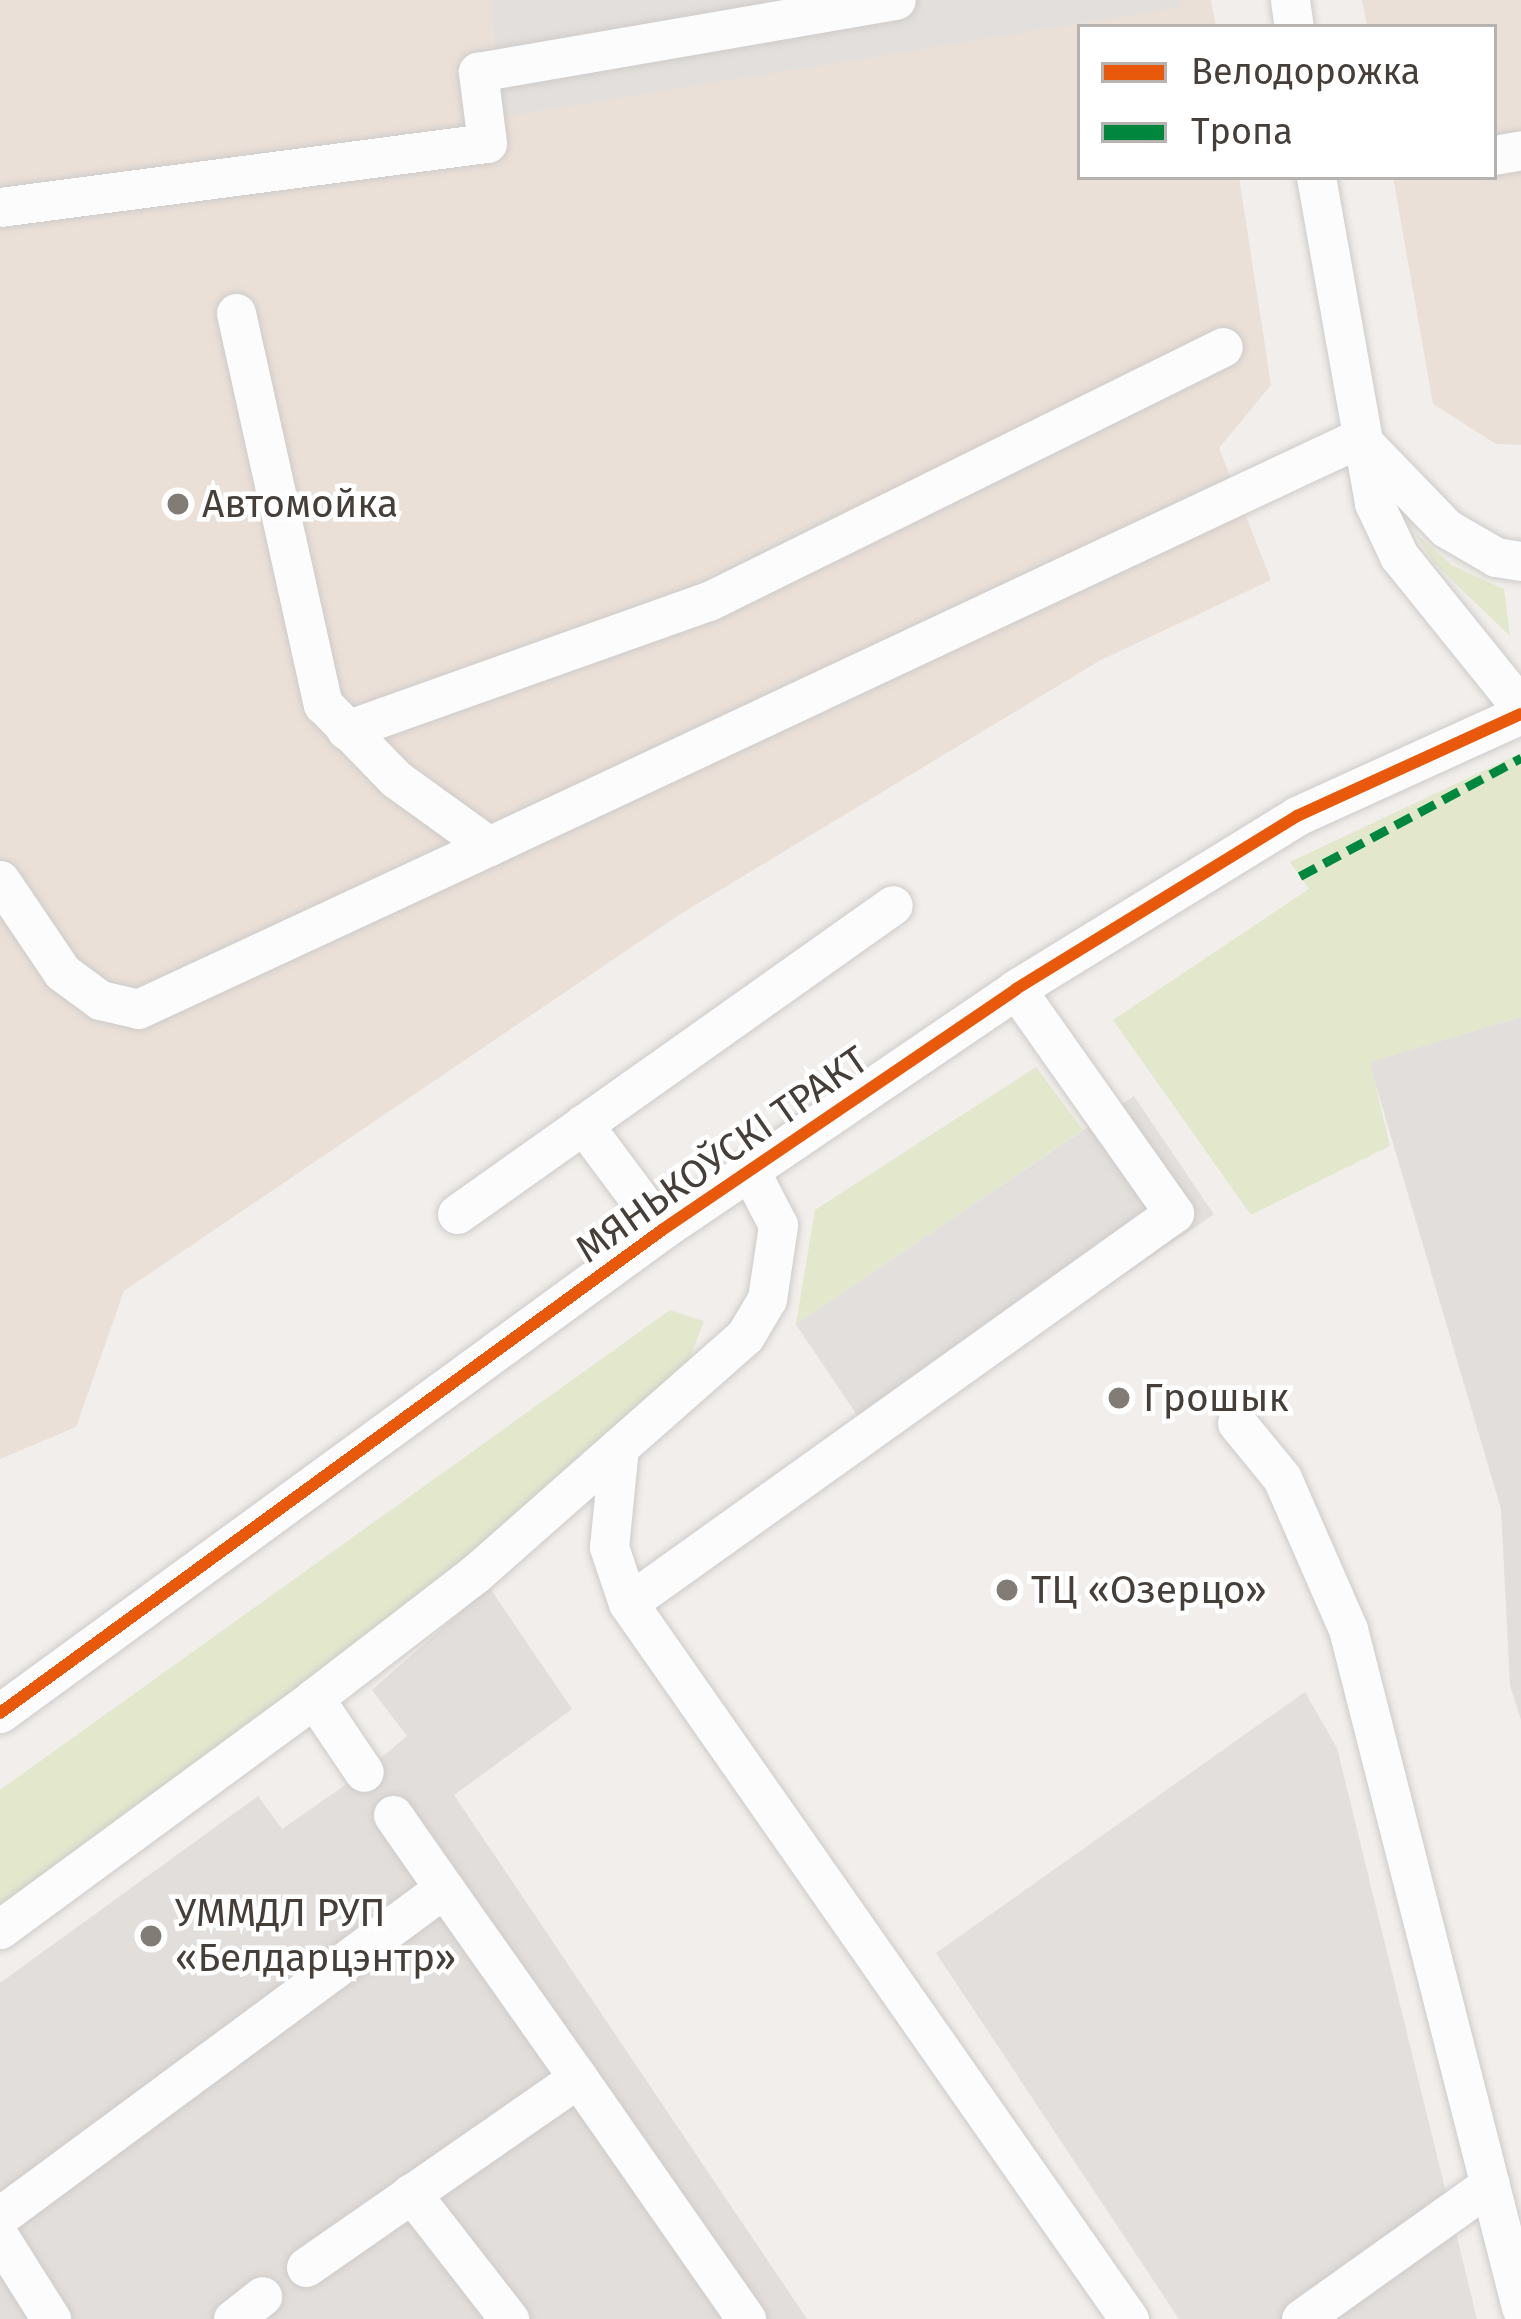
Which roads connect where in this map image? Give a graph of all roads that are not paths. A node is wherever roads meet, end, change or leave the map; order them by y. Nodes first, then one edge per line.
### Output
1 (896, 0) edge
2 (1316, 180) edge
3 (0, 207) edge
4 (236, 313) dead end
5 (1223, 347) dead end
6 (1359, 438) junction
7 (1509, 559) edge
8 (1521, 591) edge
9 (1521, 710) edge
10 (346, 730) junction
11 (490, 845) junction
12 (0, 880) edge
13 (893, 904) dead end
14 (1016, 989) junction
15 (583, 1124) junction
16 (749, 1169) junction
17 (457, 1214) dead end
18 (662, 1230) junction
19 (1237, 1423) dead end
20 (619, 1448) junction
21 (628, 1603) junction
22 (314, 1698) junction
23 (0, 1713) edge
24 (364, 1772) dead end
25 (393, 1815) dead end
26 (444, 1888) junction
27 (0, 1929) edge
28 (578, 2078) junction
29 (1490, 2184) junction
30 (411, 2193) junction
31 (0, 2216) edge
32 (0, 2238) edge
33 (306, 2267) dead end
34 (1521, 2307) edge
35 (51, 2319) edge
36 (509, 2319) edge
37 (746, 2319) edge
38 (1129, 2319) edge
39 (1301, 2319) edge

1 - 3 street
2 - 6 street
4 - 10 street
5 - 10 street
6 - 7 street
6 - 9 street
6 - 11 street
7 - 8 street
9 - 14 street, МЯНЬКОЎСКІ ТРАКТ
10 - 11 street
11 - 12 street
13 - 15 street
14 - 16 street, МЯНЬКОЎСКІ ТРАКТ
14 - 21 street
15 - 17 street
15 - 18 street
16 - 18 street, МЯНЬКОЎСКІ ТРАКТ
16 - 20 street
18 - 23 street, МЯНЬКОЎСКІ ТРАКТ
19 - 29 street
20 - 21 street
20 - 22 street
21 - 38 street
22 - 24 street
22 - 27 street
25 - 26 street
26 - 28 street
26 - 31 street
28 - 30 street
28 - 37 street
29 - 34 street
29 - 39 street
30 - 33 street
30 - 36 street
32 - 35 street

